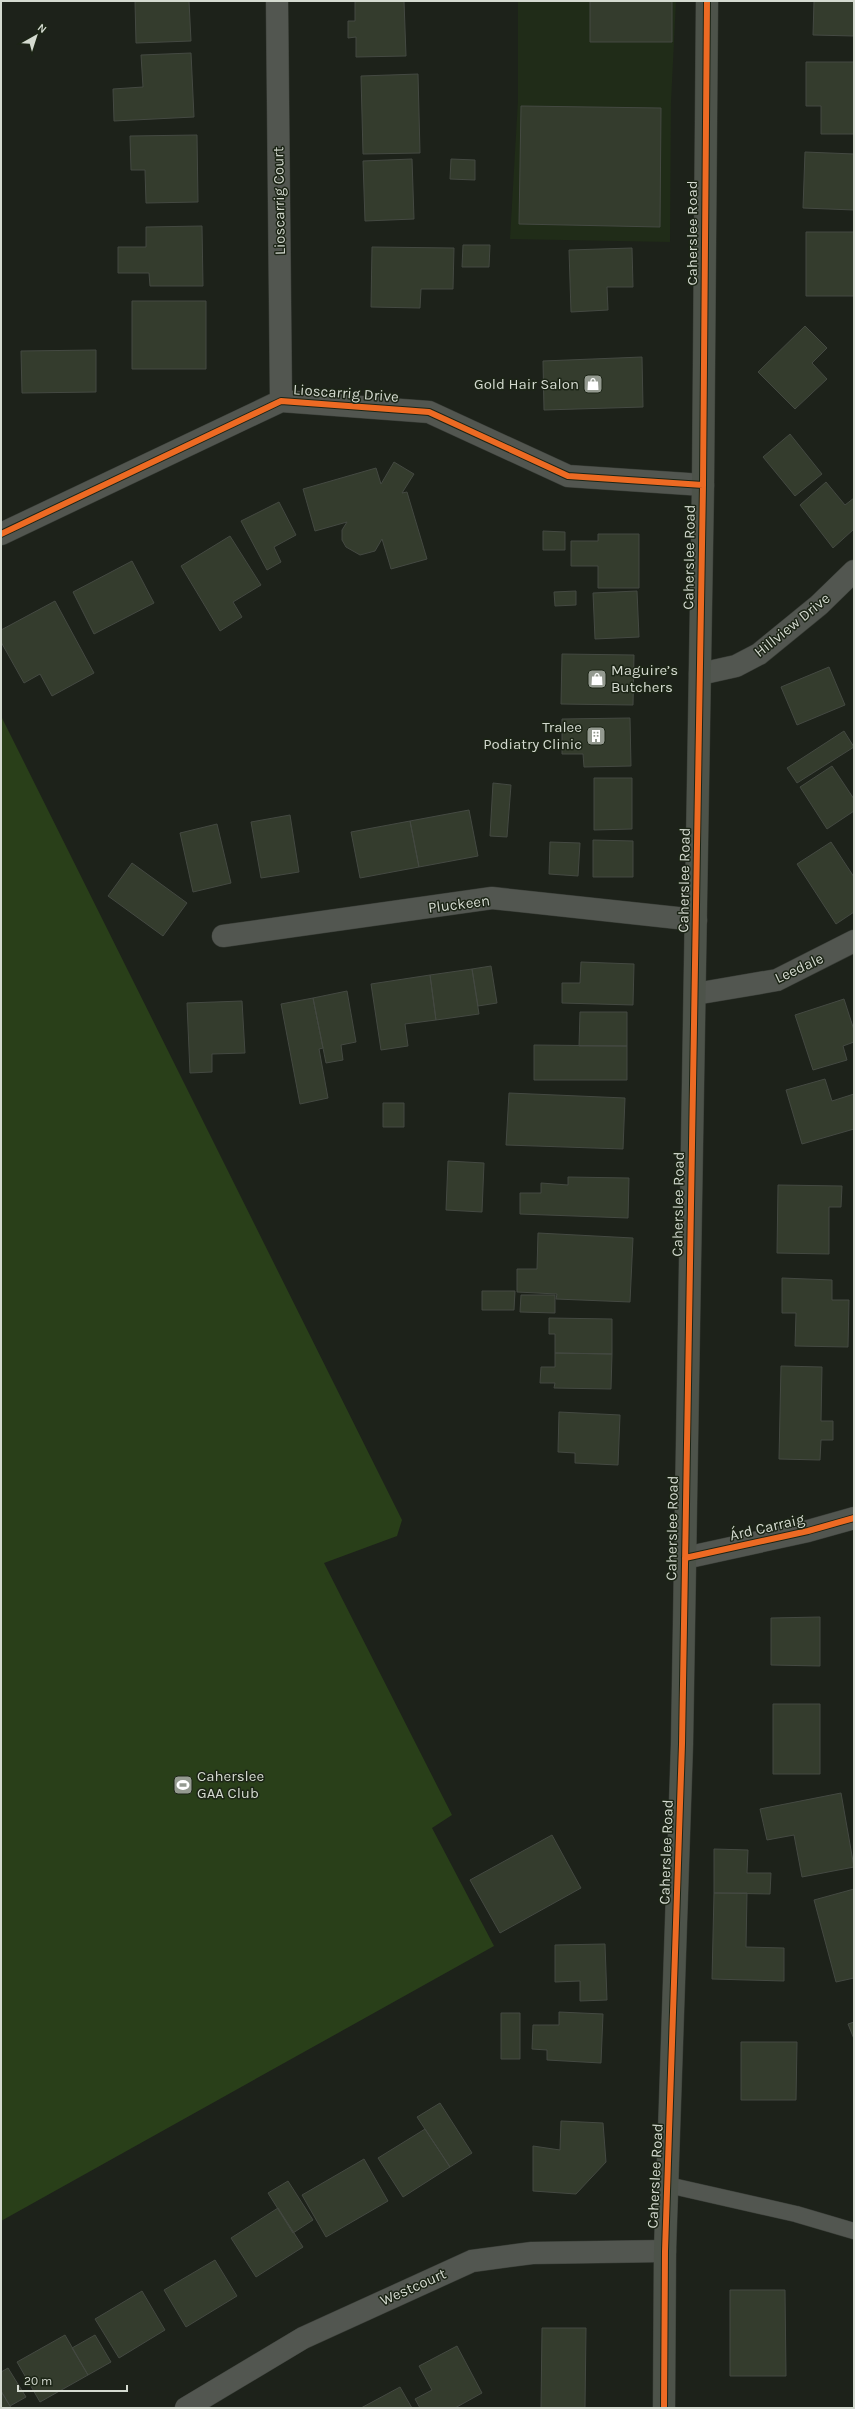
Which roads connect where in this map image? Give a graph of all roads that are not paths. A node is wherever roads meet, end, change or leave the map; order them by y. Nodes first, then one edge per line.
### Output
1 (277, 1) edge
2 (707, 1) edge
3 (281, 401) junction
4 (704, 484) junction
5 (1, 534) edge
6 (854, 571) edge
7 (700, 674) junction
8 (696, 920) junction
9 (223, 936) dead end
10 (854, 941) edge
11 (695, 994) junction
12 (854, 1518) edge
13 (685, 1558) junction
14 (668, 2185) junction
15 (854, 2231) edge
16 (665, 2251) junction
17 (186, 2408) edge
18 (664, 2408) edge

1 - 3 street, Lioscarrig Court
2 - 4 main road, Caherslee Road
3 - 4 street, Lioscarrig Drive
3 - 5 street, Lioscarrig Drive
4 - 7 main road, Caherslee Road
6 - 7 street, Hillview Drive
7 - 8 main road, Caherslee Road
8 - 9 street, Pluckeen
8 - 11 main road, Caherslee Road
10 - 11 street, Leedale
11 - 13 main road, Caherslee Road
12 - 13 street, Árd Carraig
13 - 14 main road, Caherslee Road
14 - 15 lane
14 - 16 main road, Caherslee Road
16 - 17 street, Westcourt
16 - 18 main road, Caherslee Road

